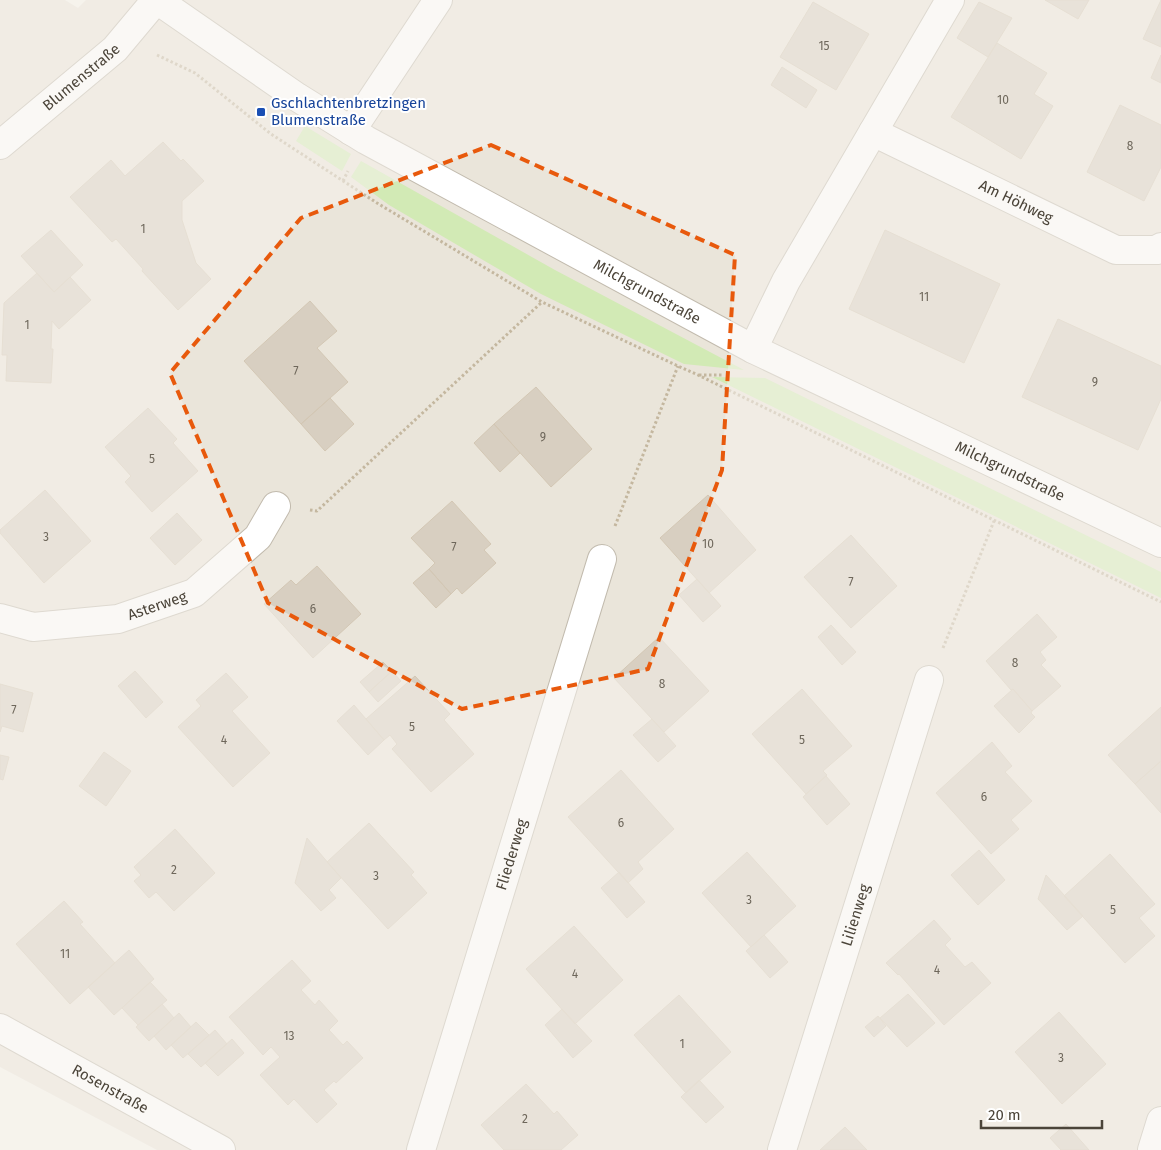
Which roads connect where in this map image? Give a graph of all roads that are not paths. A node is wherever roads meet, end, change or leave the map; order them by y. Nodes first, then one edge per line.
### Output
1 (157, 0) edge
2 (438, 0) edge
3 (950, 0) edge
4 (351, 131) junction
5 (873, 132) junction
6 (0, 145) edge
7 (1161, 247) edge
8 (753, 349) junction
9 (276, 506) road end
10 (1161, 543) edge
11 (602, 559) road end
12 (0, 618) edge
13 (929, 680) road end
14 (0, 1028) edge
15 (1161, 1122) edge
16 (221, 1150) edge
17 (421, 1150) edge
18 (782, 1150) edge
19 (1152, 1150) edge

1 - 4 street, Milchgrundstraße
1 - 6 street, Blumenstraße
2 - 4 street
3 - 5 street
4 - 8 street, Milchgrundstraße
5 - 7 street, Am Höhweg
5 - 8 street
8 - 10 street, Milchgrundstraße
9 - 12 street, Asterweg
11 - 17 street, Fliederweg
13 - 18 street, Lilienweg
14 - 16 street, Rosenstraße
15 - 19 street

